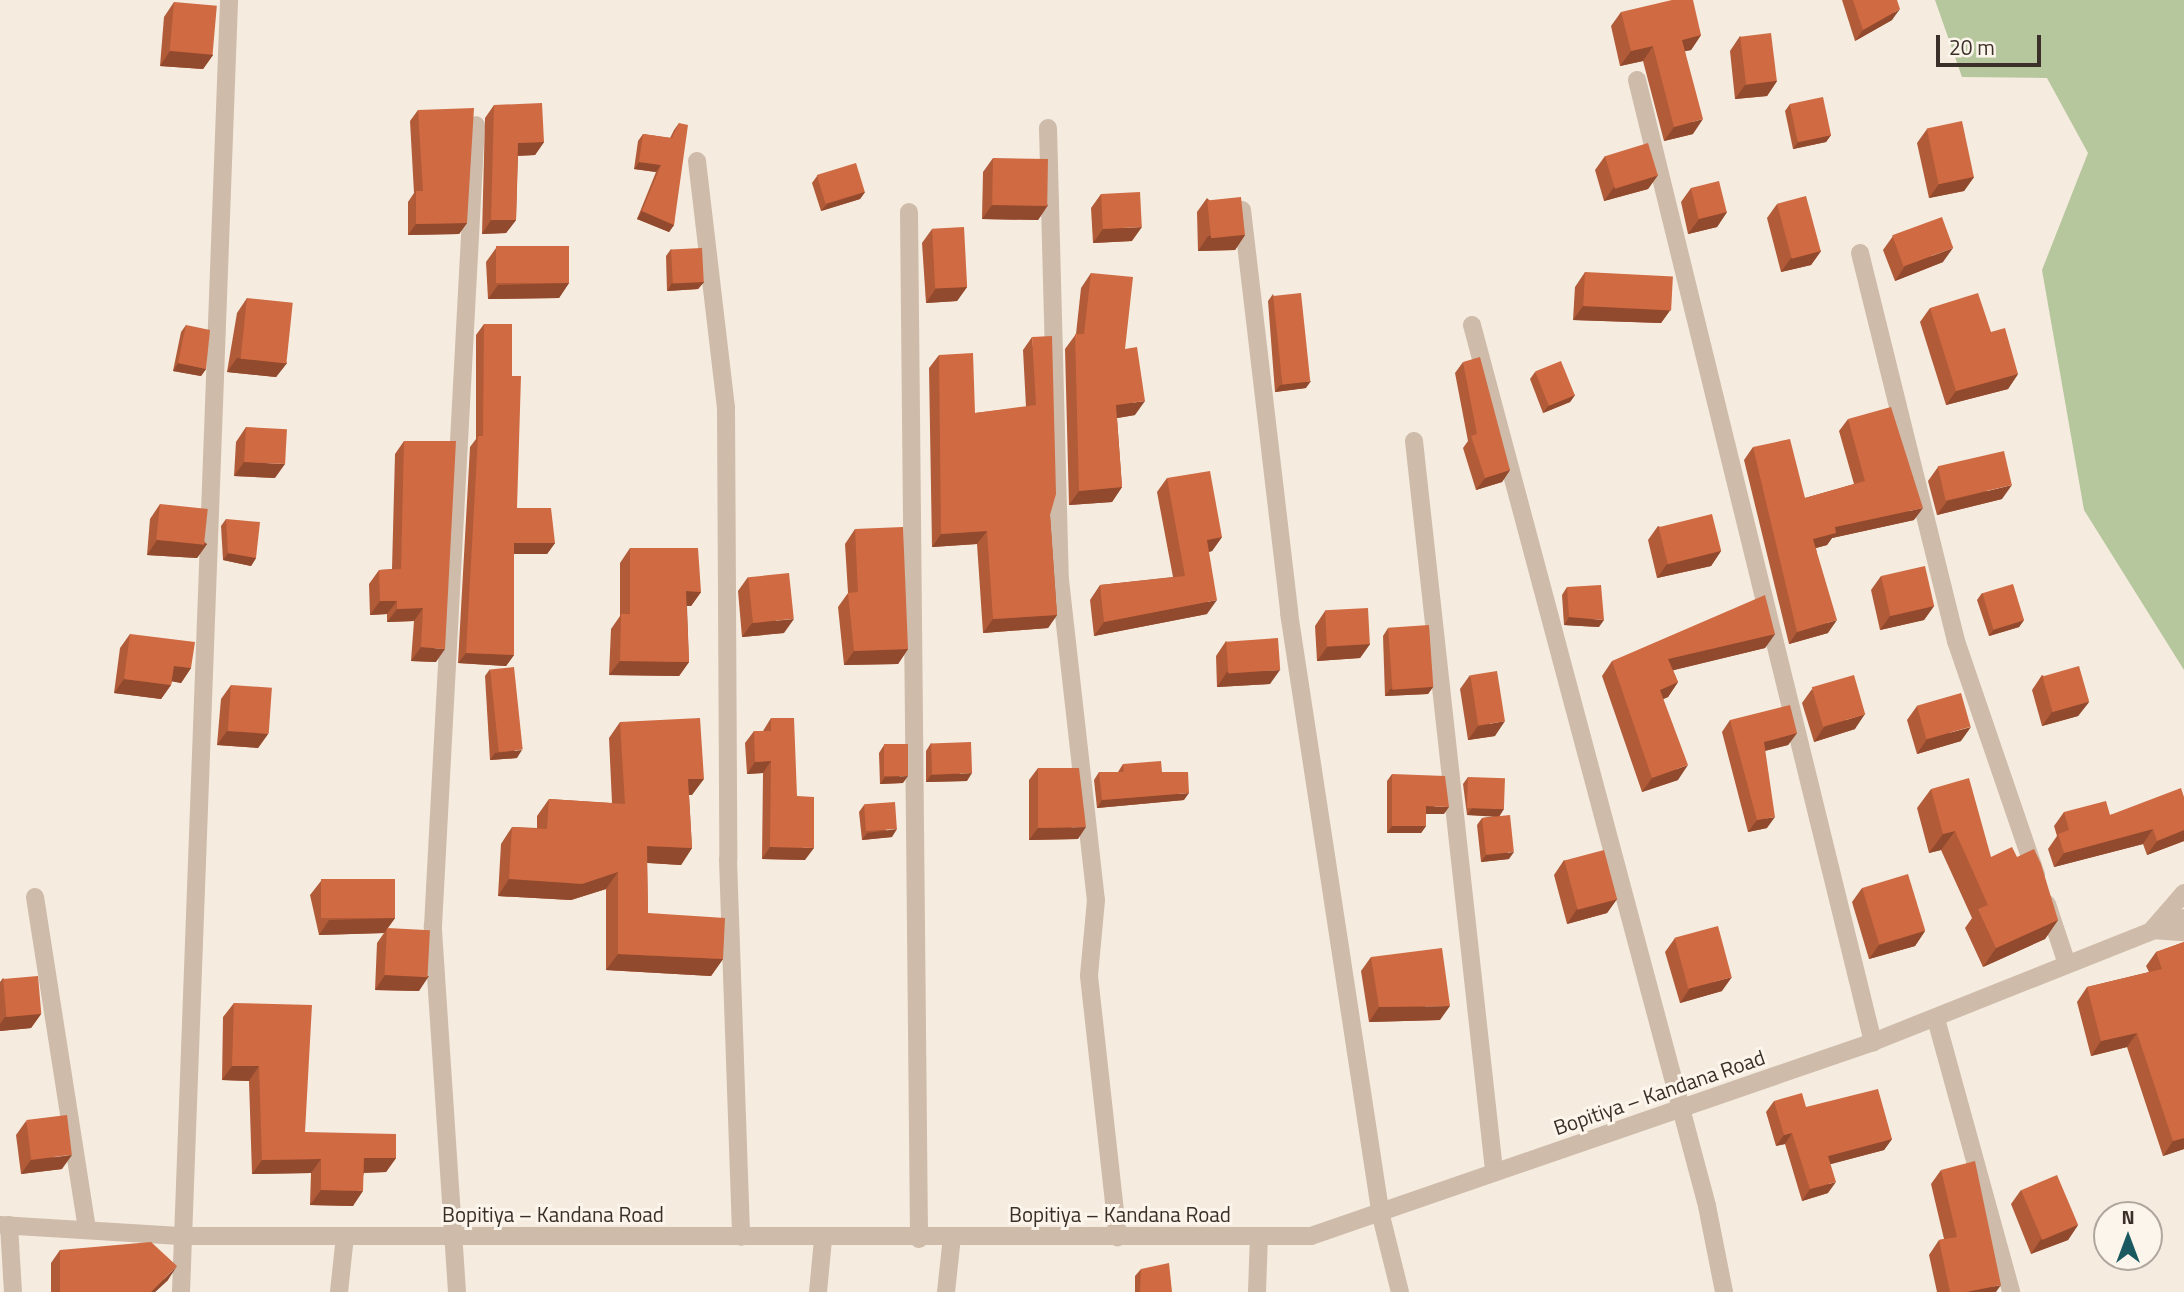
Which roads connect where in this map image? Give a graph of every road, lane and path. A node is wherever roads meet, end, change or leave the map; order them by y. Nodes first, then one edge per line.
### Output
1 (229, 0) edge
2 (1637, 80) dead end
3 (476, 125) edge
4 (1048, 128) dead end
5 (697, 162) dead end
6 (1242, 211) edge
7 (909, 212) dead end
8 (1860, 253) dead end
9 (1472, 325) dead end
10 (1414, 441) dead end
11 (2184, 892) edge
12 (35, 897) dead end
13 (2184, 918) edge
14 (2152, 930) junction
15 (2184, 932) edge
16 (2066, 961) junction
17 (1936, 1019) junction
18 (1873, 1042) junction
19 (1679, 1111) junction
20 (1494, 1170) junction
21 (1381, 1216) junction
22 (5, 1225) edge
23 (87, 1230) junction
24 (180, 1236) junction
25 (345, 1236) junction
26 (1259, 1236) junction
27 (449, 1237) junction
28 (741, 1237) junction
29 (952, 1237) junction
30 (1118, 1237) junction
31 (823, 1239) junction
32 (919, 1239) junction
33 (13, 1292) edge
34 (181, 1292) edge
35 (339, 1292) edge
36 (457, 1292) edge
37 (818, 1292) edge
38 (946, 1292) edge
39 (1257, 1292) edge
40 (1400, 1292) edge
41 (1724, 1292) edge
42 (2011, 1292) edge

1 - 24 street
2 - 18 street
3 - 27 street
4 - 30 street
5 - 28 street
6 - 21 street
7 - 32 street
8 - 16 street
9 - 19 street
10 - 20 street
11 - 14 street
12 - 23 street
13 - 14 street, Bopitiya – Kandana Road
14 - 15 street
14 - 16 street, Bopitiya – Kandana Road
16 - 17 street, Bopitiya – Kandana Road
17 - 18 street, Bopitiya – Kandana Road
17 - 42 street
18 - 19 street, Bopitiya – Kandana Road
19 - 20 street, Bopitiya – Kandana Road
19 - 41 street
20 - 21 street, Bopitiya – Kandana Road
21 - 26 street, Bopitiya – Kandana Road
21 - 40 street
22 - 23 street, Bopitiya – Kandana Road
22 - 33 street
23 - 24 street, Bopitiya – Kandana Road
24 - 25 street, Bopitiya – Kandana Road
24 - 34 street
25 - 27 street, Bopitiya – Kandana Road
25 - 35 street
26 - 30 street, Bopitiya – Kandana Road
26 - 39 street
27 - 28 street, Bopitiya – Kandana Road
27 - 36 street
28 - 31 street, Bopitiya – Kandana Road
29 - 30 street, Bopitiya – Kandana Road
29 - 32 street, Bopitiya – Kandana Road
29 - 38 street
31 - 32 street, Bopitiya – Kandana Road
31 - 37 street

